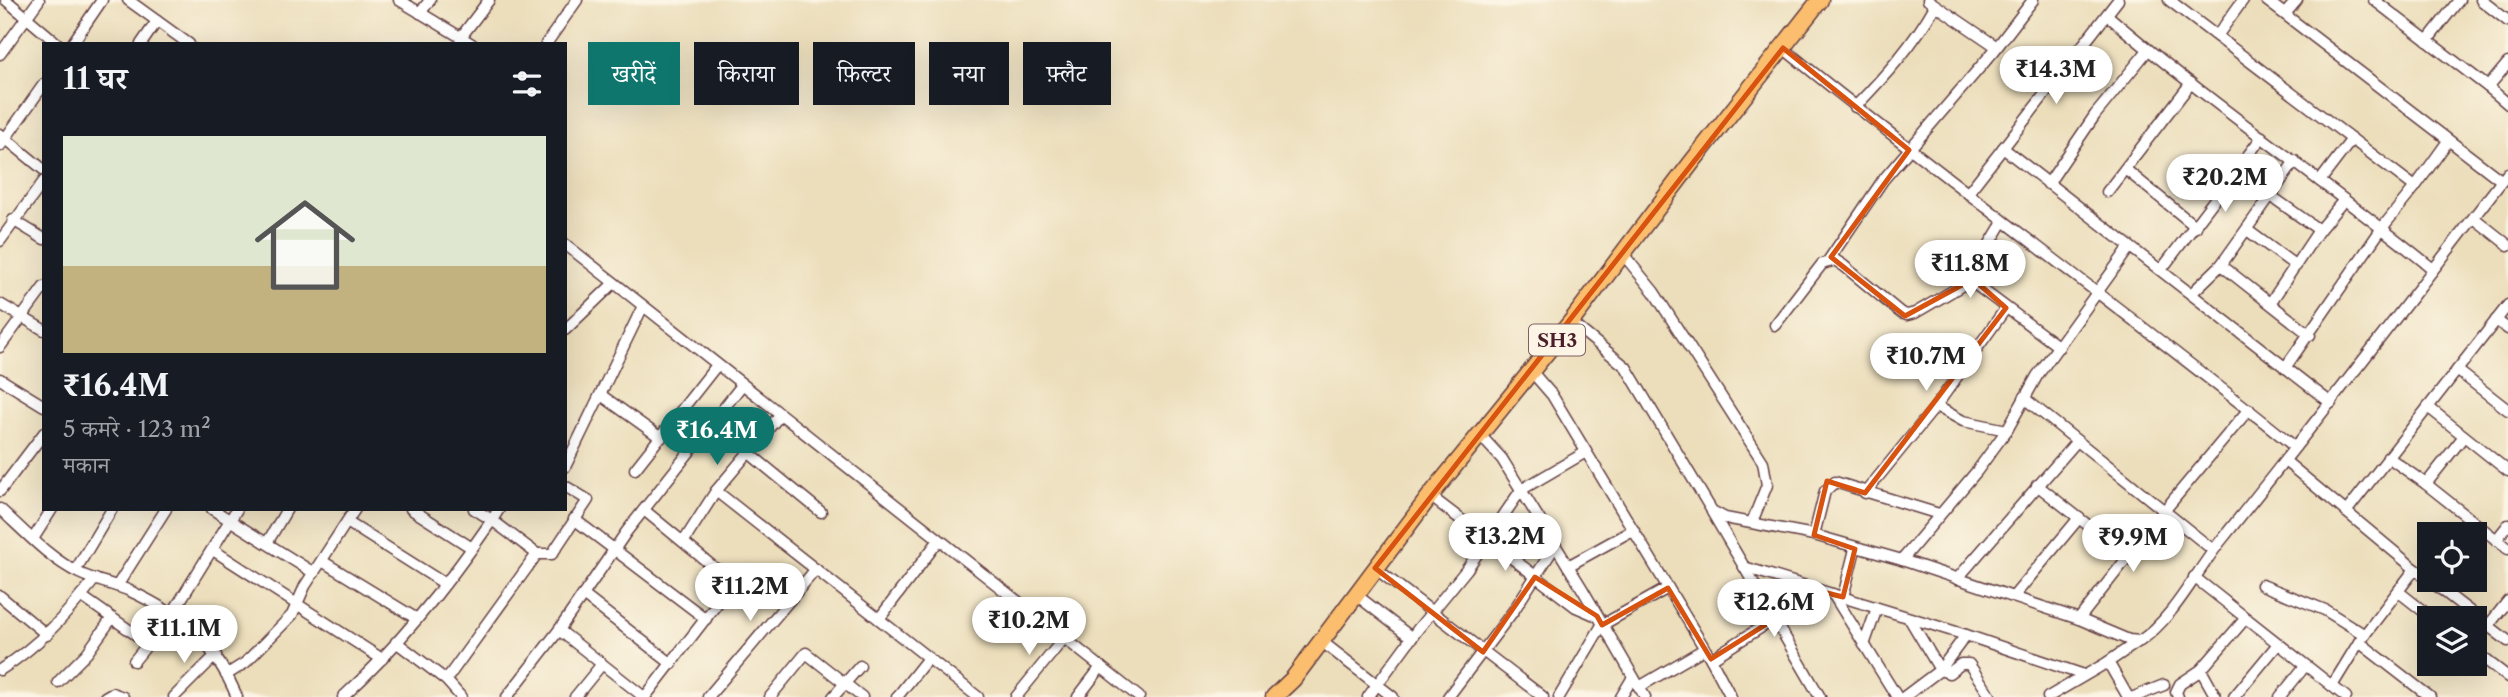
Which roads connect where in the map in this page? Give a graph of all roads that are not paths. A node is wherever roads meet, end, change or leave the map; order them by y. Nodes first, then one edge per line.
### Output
1 (6, 0) edge
2 (39, 0) edge
3 (102, 0) edge
4 (128, 0) edge
5 (398, 0) edge
6 (429, 0) edge
7 (489, 0) edge
8 (577, 0) edge
9 (1820, 0) edge
10 (2033, 0) edge
11 (2118, 0) edge
12 (2169, 0) edge
13 (2243, 0) edge
14 (2266, 0) edge
15 (2297, 0) edge
16 (2374, 0) edge
17 (2459, 0) edge
18 (2482, 0) edge
19 (1932, 3) edge
20 (420, 13) junction
21 (2285, 14) junction
22 (2108, 15) junction
23 (27, 18) junction
24 (157, 21) junction
25 (2508, 22) edge
26 (2217, 36) junction
27 (461, 37) junction
28 (2427, 41) junction
29 (56, 42) edge
30 (73, 42) edge
31 (142, 42) edge
32 (186, 42) edge
33 (469, 42) edge
34 (547, 42) edge
35 (1997, 47) junction
36 (1783, 48) junction
37 (2148, 50) junction
38 (0, 54) edge
39 (2508, 63) edge
40 (2191, 83) junction
41 (42, 87) edge
42 (2488, 87) junction
43 (2508, 104) edge
44 (1855, 107) junction
45 (2262, 137) junction
46 (2352, 139) junction
47 (2, 140) edge
48 (2448, 141) junction
49 (2003, 148) junction
50 (1909, 150) junction
51 (2295, 161) junction
52 (42, 169) edge
53 (2124, 169) junction
54 (2505, 177) edge
55 (2320, 181) junction
56 (42, 184) edge
57 (2048, 184) junction
58 (2415, 187) junction
59 (2108, 192) dead end
60 (1968, 193) junction
61 (2271, 196) junction
62 (2344, 200) junction
63 (2474, 218) junction
64 (13, 220) junction
65 (2003, 222) junction
66 (2196, 227) junction
67 (2382, 228) junction
68 (2247, 230) junction
69 (2319, 230) junction
70 (42, 238) edge
71 (0, 241) edge
72 (2508, 245) edge
73 (567, 246) edge
74 (2129, 248) junction
75 (1623, 254) junction
76 (1828, 261) junction
77 (2221, 265) junction
78 (2296, 266) junction
79 (2432, 269) junction
80 (2161, 271) junction
81 (1973, 279) junction
82 (614, 283) junction
83 (42, 290) edge
84 (2096, 292) junction
85 (2192, 293) junction
86 (2271, 302) junction
87 (0, 304) edge
88 (2508, 305) edge
89 (643, 306) junction
90 (2006, 308) junction
91 (21, 317) junction
92 (2496, 320) junction
93 (1571, 323) junction
94 (1776, 325) dead end
95 (567, 326) edge
96 (42, 329) edge
97 (2508, 329) edge
98 (2310, 335) junction
99 (0, 347) edge
100 (2059, 347) junction
101 (717, 365) junction
102 (2285, 369) junction
103 (2457, 370) junction
104 (1532, 372) junction
105 (0, 379) edge
106 (743, 385) junction
107 (601, 395) junction
108 (2024, 398) junction
109 (2332, 403) junction
110 (42, 405) edge
111 (1936, 406) junction
112 (2428, 407) junction
113 (2249, 409) junction
114 (2508, 410) edge
115 (780, 415) junction
116 (2007, 430) junction
117 (1479, 435) junction
118 (42, 436) edge
119 (2464, 436) junction
120 (661, 438) junction
121 (2077, 441) junction
122 (2295, 447) junction
123 (1586, 452) junction
124 (748, 453) junction
125 (2388, 457) junction
126 (2285, 461) junction
127 (567, 463) edge
128 (635, 469) dead end
129 (2508, 471) edge
130 (2426, 484) junction
131 (2036, 485) junction
132 (567, 487) edge
133 (1521, 490) junction
134 (716, 491) junction
135 (0, 492) edge
136 (1865, 492) junction
137 (1430, 496) junction
138 (0, 509) edge
139 (644, 510) junction
140 (51, 511) edge
141 (112, 511) edge
142 (165, 511) edge
143 (215, 511) edge
144 (236, 511) edge
145 (286, 511) edge
146 (414, 511) edge
147 (477, 511) edge
148 (498, 511) edge
149 (1712, 511) junction
150 (2164, 511) junction
151 (821, 512) dead end
152 (2346, 512) junction
153 (350, 513) edge
154 (1940, 514) junction
155 (2079, 518) junction
156 (574, 519) junction
157 (231, 520) junction
158 (492, 520) junction
159 (1752, 522) junction
160 (2508, 526) edge
161 (1633, 530) junction
162 (1814, 535) junction
163 (33, 539) junction
164 (939, 540) junction
165 (1488, 540) junction
166 (2496, 540) junction
167 (684, 541) junction
168 (267, 543) junction
169 (1555, 546) junction
170 (472, 548) junction
171 (1855, 548) junction
172 (213, 550) junction
173 (615, 550) junction
174 (2213, 550) junction
175 (2508, 550) edge
176 (537, 554) junction
177 (2127, 556) junction
178 (1902, 560) junction
179 (322, 561) junction
180 (1568, 566) junction
181 (1744, 567) junction
182 (1375, 568) junction
183 (816, 569) junction
184 (2415, 569) junction
185 (75, 571) junction
186 (314, 573) junction
187 (2194, 576) junction
188 (1535, 577) junction
189 (95, 579) junction
190 (1957, 579) junction
191 (445, 584) junction
192 (2262, 585) dead end
193 (117, 586) junction
194 (1668, 588) junction
195 (1819, 591) junction
196 (2399, 592) junction
197 (1355, 594) junction
198 (583, 595) junction
199 (0, 596) edge
200 (81, 596) junction
201 (1838, 596) junction
202 (2014, 596) junction
203 (2508, 601) edge
204 (297, 603) junction
205 (2417, 606) edge
206 (1877, 608) junction
207 (1432, 612) junction
208 (172, 614) junction
209 (112, 618) junction
210 (1909, 618) junction
211 (417, 619) junction
212 (706, 619) junction
213 (2079, 619) junction
214 (2245, 619) junction
215 (879, 620) junction
216 (1775, 620) junction
217 (1600, 621) junction
218 (2488, 626) junction
219 (559, 629) junction
220 (47, 635) junction
221 (1966, 635) junction
222 (1065, 637) junction
223 (1412, 638) junction
224 (2362, 639) junction
225 (2140, 640) junction
226 (1321, 641) junction
227 (2508, 641) edge
228 (396, 642) junction
229 (149, 644) junction
230 (2278, 644) junction
231 (1864, 645) junction
232 (1704, 649) junction
233 (1483, 652) junction
234 (216, 655) junction
235 (928, 658) junction
236 (383, 659) junction
237 (1710, 659) junction
238 (134, 661) dead end
239 (2487, 661) edge
240 (2108, 662) junction
241 (602, 664) junction
242 (671, 664) junction
243 (860, 666) dead end
244 (2305, 666) junction
245 (1101, 667) junction
246 (0, 670) edge
247 (1940, 670) junction
248 (2201, 670) junction
249 (226, 675) junction
250 (2084, 675) junction
251 (2508, 677) edge
252 (446, 680) junction
253 (58, 682) dead end
254 (1636, 682) junction
255 (845, 683) junction
256 (1376, 684) junction
257 (2164, 685) dead end
258 (2332, 686) junction
259 (1285, 692) edge
260 (105, 697) edge
261 (123, 697) edge
262 (174, 697) edge
263 (237, 697) edge
264 (343, 697) edge
265 (461, 697) edge
266 (507, 697) edge
267 (575, 697) edge
268 (644, 697) edge
269 (708, 697) edge
270 (770, 697) edge
271 (833, 697) edge
272 (862, 697) edge
273 (897, 697) edge
274 (978, 697) edge
275 (1016, 697) edge
276 (1078, 697) edge
277 (1139, 697) edge
278 (1368, 697) edge
279 (1393, 697) edge
280 (1448, 697) edge
281 (1543, 697) edge
282 (1559, 697) edge
283 (1621, 697) edge
284 (1644, 697) edge
285 (1731, 697) edge
286 (1819, 697) edge
287 (1897, 697) edge
288 (1905, 697) edge
289 (1991, 697) edge
290 (2048, 697) edge
291 (2128, 697) edge
292 (2134, 697) edge
293 (2178, 697) edge
294 (2216, 697) edge
295 (2234, 697) edge
296 (2282, 697) edge
297 (2346, 697) edge
298 (2430, 697) edge

1 - 23 street
2 - 23 street
3 - 30 street
4 - 24 street
5 - 20 street
6 - 20 street
7 - 27 street
8 - 34 street
9 - 36 main road, SH3
10 - 35 street
11 - 22 street
12 - 26 street
13 - 26 street
14 - 21 street
15 - 21 street
16 - 28 street
17 - 28 street
18 - 25 street
19 - 35 street
19 - 44 street
20 - 27 street
21 - 48 street
22 - 37 street
22 - 49 street
23 - 29 street
23 - 38 street
24 - 31 street
24 - 32 street
26 - 46 street
27 - 33 street
28 - 42 street
35 - 50 street
36 - 44 street
36 - 75 main road, SH3
37 - 40 street
37 - 57 street
39 - 42 street
40 - 45 street
40 - 53 street
41 - 47 street
42 - 43 street
44 - 50 street
45 - 51 street
45 - 66 street
46 - 55 street
46 - 58 street
47 - 52 street
48 - 54 street
48 - 58 street
49 - 57 street
49 - 60 street
50 - 60 street
50 - 76 street
51 - 55 street
51 - 61 street
53 - 59 street
53 - 66 street
54 - 63 street
55 - 62 street
56 - 64 street
57 - 74 street
58 - 67 street
60 - 65 street
61 - 68 street
61 - 69 street
62 - 67 street
62 - 69 street
63 - 72 street
63 - 79 street
64 - 70 street
64 - 71 street
65 - 81 street
65 - 84 street
66 - 80 street
67 - 79 street
67 - 98 street
68 - 77 street
68 - 78 street
69 - 78 street
73 - 82 street
74 - 80 street
74 - 84 street
75 - 93 main road, SH3
75 - 159 street
76 - 81 street
76 - 94 street
77 - 85 street
77 - 86 street
78 - 86 street
79 - 109 street
80 - 85 street
81 - 90 street
82 - 89 street
82 - 95 street
83 - 91 street
84 - 100 street
84 - 113 street
85 - 102 street
86 - 98 street
87 - 91 street
88 - 92 street
89 - 101 street
89 - 107 street
90 - 100 street
90 - 111 street
91 - 96 street
91 - 99 street
92 - 97 street
92 - 103 street
93 - 104 main road, SH3
93 - 149 street
98 - 102 street
100 - 108 street
101 - 106 street
101 - 120 street
102 - 109 street
103 - 112 street
103 - 114 street
104 - 117 main road, SH3
104 - 123 street
105 - 110 street
106 - 115 street
106 - 139 street
107 - 120 street
107 - 127 street
108 - 116 street
108 - 121 street
109 - 122 street
111 - 116 street
111 - 136 street
112 - 119 street
112 - 125 street
113 - 122 street
113 - 150 street
115 - 124 street
115 - 164 street
116 - 154 street
117 - 133 street
117 - 137 main road, SH3
118 - 135 street
119 - 129 street
119 - 130 street
120 - 128 street
121 - 131 street
121 - 150 street
122 - 126 street
123 - 133 street
123 - 161 street
124 - 134 street
124 - 151 street
125 - 130 street
125 - 152 street
126 - 152 street
126 - 174 street
130 - 166 street
131 - 155 street
131 - 190 street
132 - 156 street
133 - 165 street
133 - 169 street
134 - 167 street
134 - 183 street
136 - 154 street
136 - 162 street
137 - 165 street
137 - 182 main road, SH3
138 - 163 street
139 - 167 street
139 - 173 street
140 - 163 street
141 - 185 street
142 - 193 street
143 - 157 street
144 - 157 street
145 - 168 street
146 - 170 street
147 - 158 street
148 - 158 street
149 - 159 street
149 - 181 street
150 - 174 street
150 - 177 street
152 - 184 street
153 - 179 street
153 - 191 street
154 - 178 street
155 - 177 street
155 - 202 street
156 - 173 street
156 - 176 street
157 - 168 street
157 - 172 street
158 - 170 street
158 - 176 street
159 - 162 street
160 - 166 street
161 - 180 street
161 - 194 street
162 - 171 street
163 - 185 street
164 - 215 street
164 - 222 street
165 - 188 street
165 - 207 street
166 - 175 street
167 - 212 street
168 - 186 street
169 - 180 street
169 - 188 street
170 - 191 street
171 - 178 street
171 - 201 street
172 - 204 street
172 - 208 street
173 - 198 street
173 - 212 street
174 - 187 street
176 - 252 street
177 - 213 street
178 - 190 street
179 - 186 street
179 - 211 street
180 - 217 street
181 - 195 street
181 - 216 street
182 - 197 main road, SH3
182 - 207 street
183 - 215 street
183 - 269 street
184 - 196 street
184 - 218 street
185 - 189 street
186 - 204 street
187 - 214 street
187 - 225 street
188 - 217 street
188 - 233 street
189 - 193 street
189 - 200 street
190 - 202 street
191 - 211 street
192 - 224 street
193 - 208 street
194 - 217 street
194 - 232 street
195 - 201 street
195 - 216 street
196 - 205 street
196 - 224 street
197 - 223 street
197 - 226 main road, SH3
198 - 219 street
198 - 242 street
199 - 220 street
200 - 209 street
200 - 220 street
201 - 206 street
201 - 231 street
202 - 213 street
203 - 218 street
204 - 236 street
204 - 249 street
206 - 210 street
206 - 231 street
207 - 223 street
207 - 233 street
208 - 229 street
208 - 234 street
209 - 229 street
209 - 253 street
210 - 221 street
210 - 247 street
211 - 228 street
212 - 242 street
213 - 225 street
214 - 230 street
214 - 248 street
215 - 235 street
216 - 237 street
216 - 286 street
217 - 254 street
217 - 282 street
218 - 227 street
219 - 241 street
219 - 266 street
220 - 246 street
221 - 247 street
221 - 250 street
222 - 245 street
222 - 275 street
223 - 256 street
224 - 258 street
224 - 298 street
225 - 240 street
226 - 256 street
226 - 259 main road, SH3
228 - 236 street
228 - 252 street
229 - 238 street
230 - 244 street
230 - 295 street
231 - 287 street
232 - 237 street
232 - 254 street
233 - 280 street
233 - 281 street
234 - 249 street
234 - 262 street
235 - 273 street
235 - 274 street
236 - 264 street
237 - 285 street
239 - 251 street
240 - 250 street
240 - 291 street
241 - 267 street
241 - 268 street
242 - 268 street
243 - 255 street
244 - 258 street
244 - 296 street
245 - 276 street
245 - 277 street
247 - 288 street
247 - 289 street
248 - 293 street
248 - 294 street
249 - 263 street
250 - 290 street
252 - 265 street
254 - 283 street
254 - 284 street
255 - 270 street
255 - 271 street
255 - 272 street
256 - 278 street
256 - 279 street
257 - 292 street
258 - 297 street
260 - 261 street

